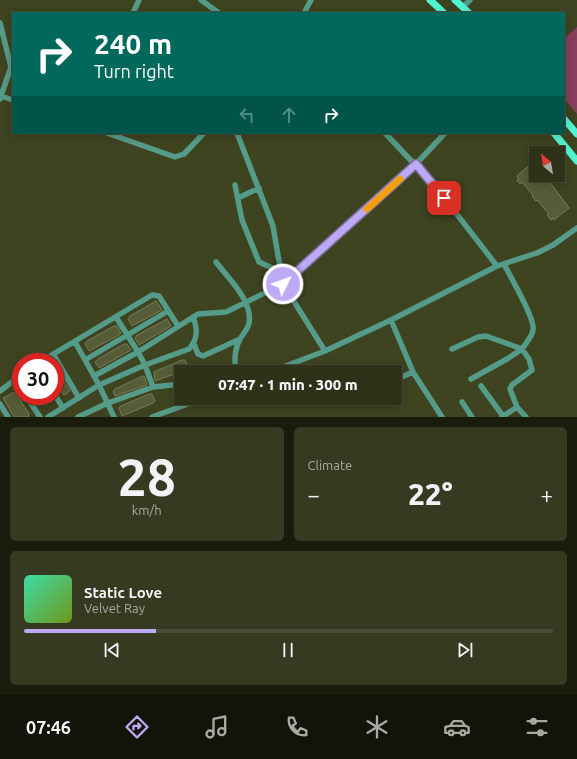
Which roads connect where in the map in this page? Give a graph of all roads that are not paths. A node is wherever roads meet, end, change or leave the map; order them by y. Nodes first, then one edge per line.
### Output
1 (138, 0) edge
2 (201, 0) edge
3 (311, 0) edge
4 (430, 0) edge
5 (455, 0) edge
6 (470, 0) edge
7 (463, 7) junction
8 (133, 12) edge
9 (217, 12) edge
10 (305, 12) edge
11 (443, 12) edge
12 (468, 12) edge
13 (0, 23) edge
14 (1, 97) edge
15 (12, 100) edge
16 (565, 119) edge
17 (110, 134) edge
18 (203, 134) edge
19 (236, 134) edge
20 (386, 134) edge
21 (444, 134) edge
22 (555, 134) edge
23 (577, 134) edge
24 (577, 161) edge
25 (416, 164) junction
26 (235, 185) dead end
27 (259, 188) junction
28 (238, 198) junction
29 (577, 228) edge
30 (216, 262) dead end
31 (504, 264) junction
32 (497, 266) junction
33 (281, 272) junction
34 (283, 284) junction
35 (246, 302) junction
36 (168, 311) junction
37 (116, 317) junction
38 (193, 317) junction
39 (391, 320) junction
40 (178, 326) junction
41 (127, 334) junction
42 (240, 339) junction
43 (75, 342) junction
44 (194, 344) junction
45 (452, 349) dead end
46 (522, 349) junction
47 (325, 350) junction
48 (138, 352) junction
49 (55, 353) edge
50 (85, 360) junction
51 (145, 365) junction
52 (235, 365) edge
53 (288, 365) edge
54 (413, 372) junction
55 (64, 373) edge
56 (94, 376) junction
57 (402, 377) edge
58 (471, 379) dead end
59 (12, 381) edge
60 (174, 385) edge
61 (100, 386) junction
62 (481, 386) dead end
63 (153, 387) junction
64 (0, 391) edge
65 (79, 398) junction
66 (462, 402) dead end
67 (108, 403) junction
68 (0, 404) edge
69 (32, 405) edge
70 (61, 405) edge
71 (185, 405) edge
72 (517, 407) junction
73 (63, 408) junction
74 (8, 417) edge
75 (40, 417) edge
76 (48, 417) edge
77 (78, 417) edge
78 (114, 417) edge
79 (152, 417) edge
80 (442, 417) edge
81 (472, 417) edge
82 (502, 417) edge
83 (526, 417) edge

1 - 8 street
2 - 9 street
3 - 10 street
4 - 11 main road
5 - 7 main road
6 - 7 street
7 - 12 main road
13 - 14 street
14 - 15 street
16 - 23 main road
17 - 18 street
19 - 27 street
20 - 25 street
21 - 25 street
22 - 24 main road
25 - 32 street
25 - 34 street
26 - 28 street
27 - 28 street
27 - 33 street
28 - 33 street
29 - 31 street
30 - 35 street
31 - 32 street
31 - 46 street
32 - 39 street
33 - 34 street
34 - 35 street
34 - 47 street
35 - 38 street
35 - 42 street
36 - 37 street
36 - 40 street
36 - 41 street
37 - 41 street
37 - 43 street
38 - 40 street
38 - 44 street
39 - 47 street
39 - 54 street
40 - 48 street
41 - 48 street
41 - 50 street
42 - 44 street
42 - 52 street
43 - 49 street
43 - 50 street
44 - 51 street
45 - 46 street
46 - 58 street
46 - 72 street
47 - 53 street
48 - 51 street
48 - 56 street
50 - 56 street
51 - 61 street
51 - 63 street
54 - 57 street
54 - 80 street
55 - 65 street
56 - 61 street
59 - 64 street
60 - 63 street
61 - 65 street
61 - 67 street
62 - 82 street
63 - 67 street
65 - 73 street
66 - 81 street
67 - 77 street
67 - 78 street
68 - 74 street
69 - 75 street
70 - 73 street
71 - 79 street
72 - 82 street
72 - 83 street
73 - 76 street

